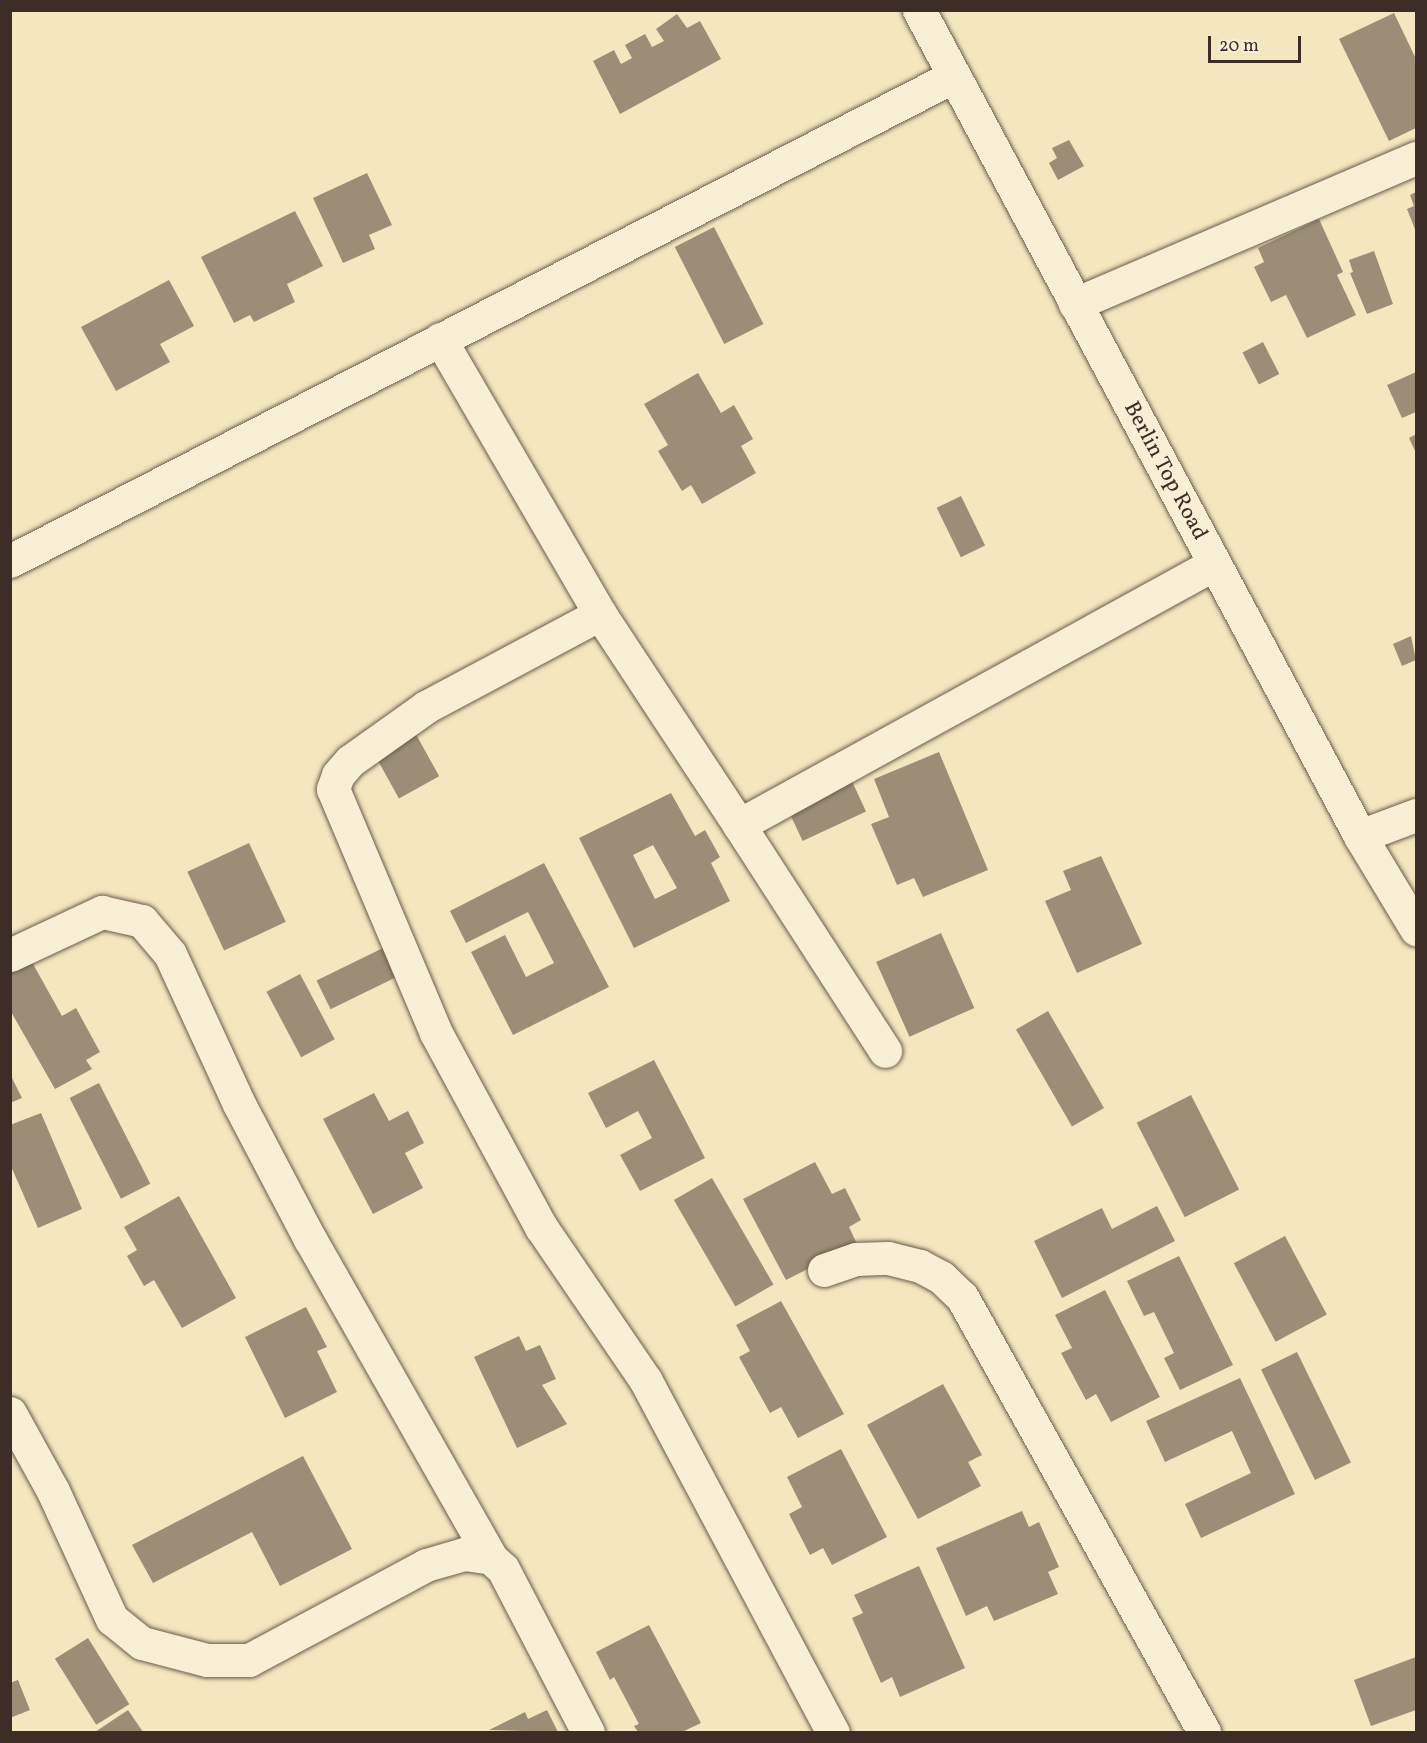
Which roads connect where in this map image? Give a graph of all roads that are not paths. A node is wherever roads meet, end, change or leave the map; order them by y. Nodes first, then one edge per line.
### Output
1 (919, 10) edge
2 (954, 76) junction
3 (1416, 158) edge
4 (1075, 304) junction
5 (440, 339) junction
6 (10, 561) edge
7 (1214, 564) junction
8 (600, 614) junction
9 (1416, 815) edge
10 (739, 825) junction
11 (1360, 836) junction
12 (1416, 929) edge
13 (10, 955) edge
14 (885, 1051) dead end
15 (824, 1270) dead end
16 (10, 1413) edge
17 (490, 1558) junction
18 (588, 1732) edge
19 (833, 1732) edge
20 (1203, 1732) edge

1 - 2 street, Berlin Top Road
2 - 4 street, Berlin Top Road
2 - 5 street
3 - 4 street
4 - 7 street, Berlin Top Road
5 - 6 street
5 - 8 street
7 - 10 street
7 - 11 street, Berlin Top Road
8 - 10 street
8 - 19 street
9 - 11 street
10 - 14 street
11 - 12 street, Berlin Top Road
13 - 17 street
15 - 20 street
16 - 17 street
17 - 18 street

